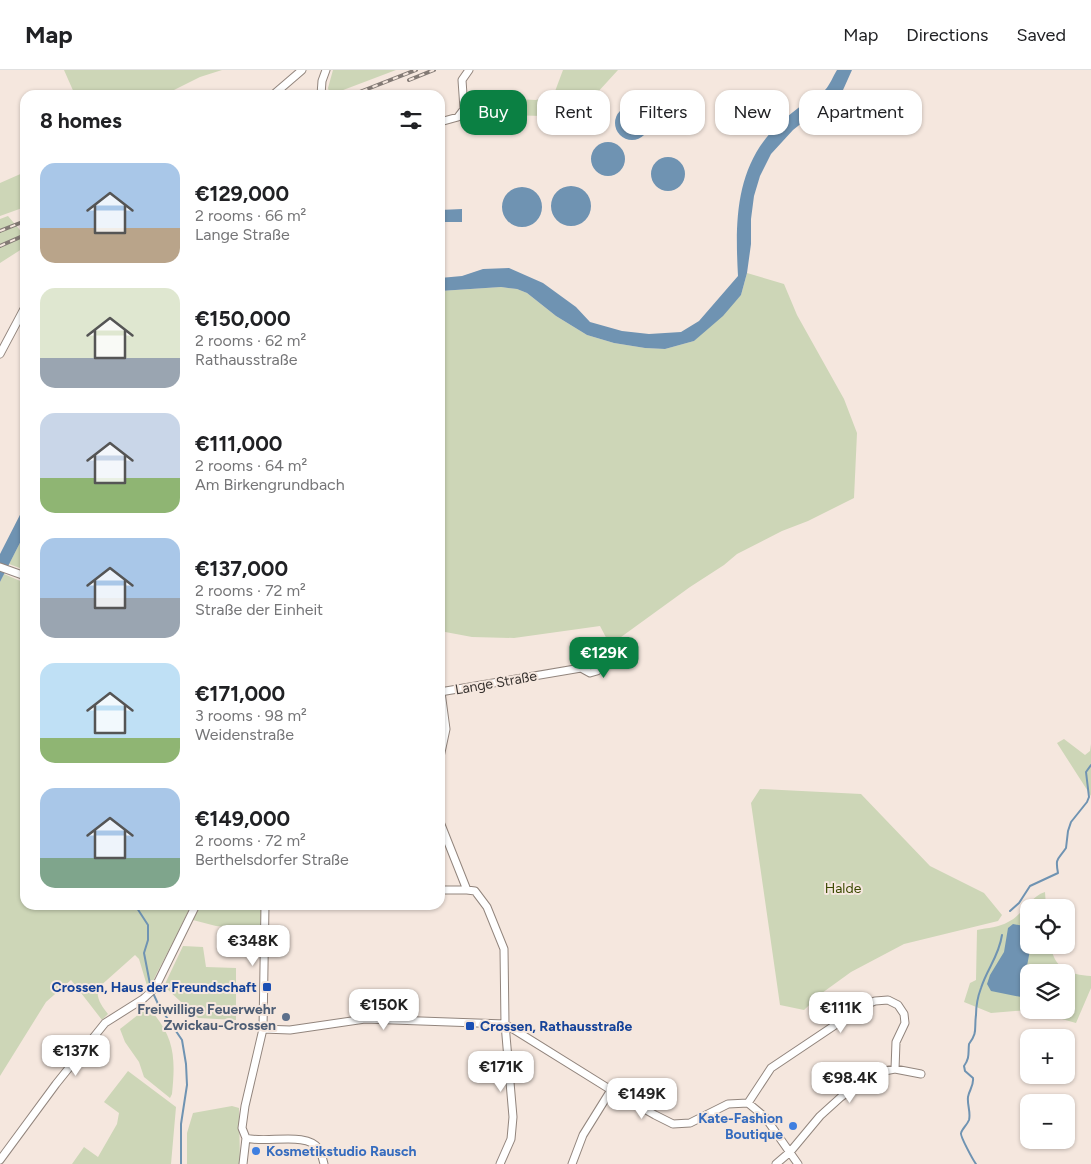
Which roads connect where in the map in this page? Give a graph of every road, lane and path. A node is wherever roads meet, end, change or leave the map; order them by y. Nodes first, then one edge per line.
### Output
1 (302, 70) edge
2 (326, 70) edge
3 (469, 70) edge
4 (279, 90) edge
5 (322, 90) edge
6 (445, 120) edge
7 (20, 316) edge
8 (0, 354) edge
9 (0, 567) edge
10 (20, 574) edge
11 (581, 668) dead end
12 (445, 691) edge
13 (445, 835) edge
14 (445, 890) edge
15 (467, 890) junction
16 (194, 910) edge
17 (265, 910) edge
18 (505, 1024) junction
19 (263, 1029) junction
20 (895, 1069) junction
21 (921, 1074) dead end
22 (611, 1090) junction
23 (748, 1103) junction
24 (246, 1138) junction
25 (790, 1152) junction
26 (0, 1160) edge
27 (244, 1164) edge
28 (324, 1164) edge
29 (500, 1164) edge
30 (572, 1164) edge
31 (776, 1164) edge
32 (798, 1164) edge

1 - 4 street
2 - 5 street
3 - 6 street
7 - 8 street
9 - 10 street
11 - 12 street, Lange Straße
13 - 15 street
14 - 15 street
15 - 18 street
16 - 26 street
17 - 19 street
18 - 19 street
18 - 22 street
18 - 29 street
19 - 24 street
20 - 21 street
20 - 23 street
20 - 25 street
22 - 23 street
22 - 30 street
23 - 25 street
24 - 27 street
24 - 28 street
25 - 31 street
25 - 32 street

